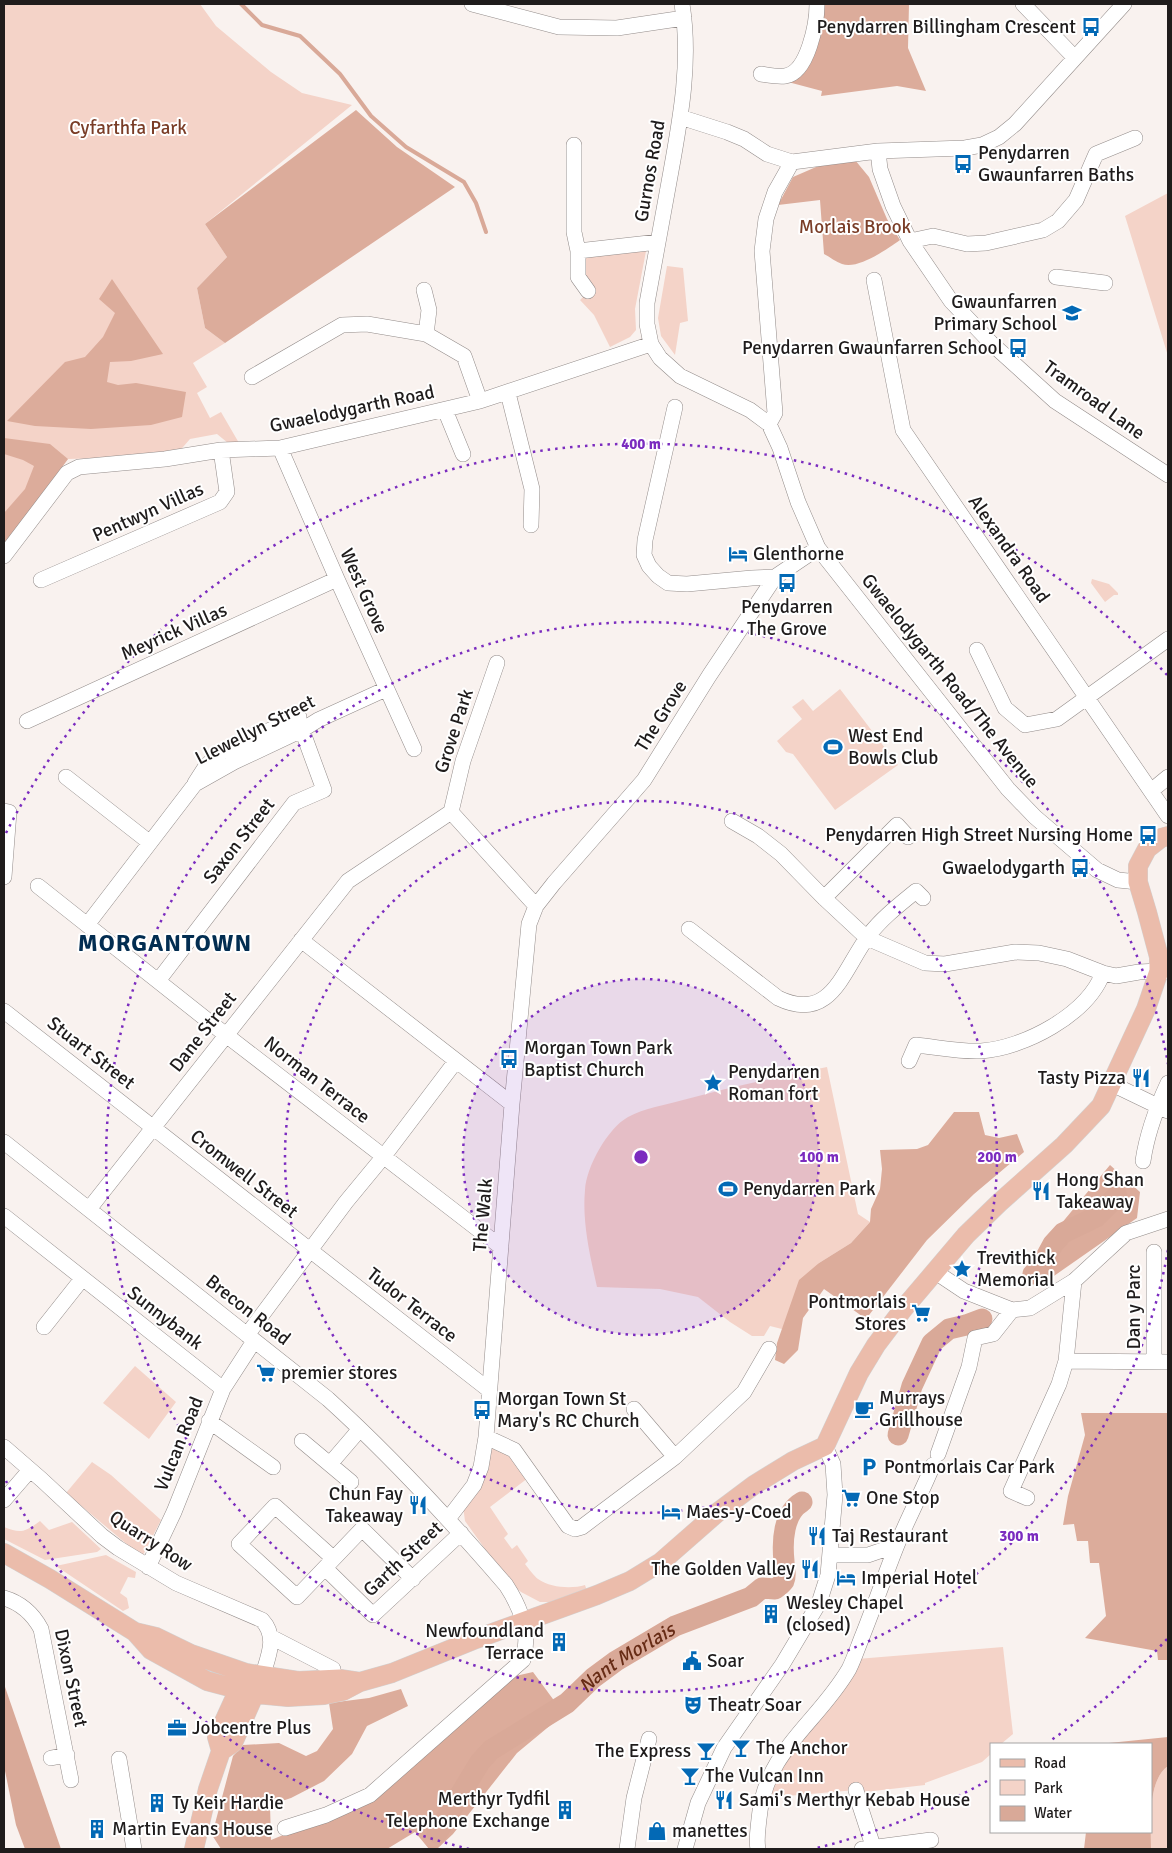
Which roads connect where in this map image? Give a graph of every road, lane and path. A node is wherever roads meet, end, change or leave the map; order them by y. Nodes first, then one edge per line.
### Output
1 (472, 4) edge
2 (817, 4) edge
3 (1023, 4) edge
4 (1124, 4) edge
5 (683, 11) edge
6 (1074, 57) junction
7 (761, 74) dead end
8 (680, 118) junction
9 (1135, 138) dead end
10 (574, 145) dead end
11 (878, 151) junction
12 (792, 162) junction
13 (910, 241) junction
14 (658, 242) junction
15 (578, 250) junction
16 (1056, 277) dead end
17 (874, 280) dead end
18 (1105, 283) dead end
19 (424, 290) dead end
20 (588, 291) dead end
21 (426, 334) junction
22 (651, 344) junction
23 (252, 377) dead end
24 (508, 393) junction
25 (480, 401) junction
26 (675, 407) dead end
27 (445, 410) junction
28 (770, 424) junction
29 (280, 448) junction
30 (221, 450) junction
31 (462, 454) dead end
32 (1168, 475) edge
33 (531, 524) dead end
34 (818, 548) junction
35 (4, 556) edge
36 (775, 578) junction
37 (41, 580) dead end
38 (337, 580) junction
39 (1168, 639) edge
40 (977, 650) dead end
41 (497, 663) dead end
42 (386, 688) junction
43 (1087, 696) junction
44 (27, 721) dead end
45 (300, 724) junction
46 (414, 749) dead end
47 (66, 776) dead end
48 (1168, 777) edge
49 (1151, 791) junction
50 (6, 812) edge
51 (451, 812) junction
52 (1168, 816) edge
53 (732, 821) dead end
54 (1168, 836) edge
55 (908, 837) dead end
56 (150, 842) junction
57 (4, 878) edge
58 (1138, 882) junction
59 (38, 886) dead end
60 (824, 898) junction
61 (923, 898) dead end
62 (536, 906) junction
63 (87, 925) junction
64 (689, 929) dead end
65 (867, 938) junction
66 (301, 940) junction
67 (1164, 972) edge
68 (1104, 973) junction
69 (158, 981) junction
70 (4, 1006) edge
71 (4, 1011) edge
72 (4, 1014) edge
73 (226, 1035) junction
74 (456, 1061) junction
75 (909, 1062) dead end
76 (1168, 1083) edge
77 (1112, 1084) junction
78 (512, 1104) junction
79 (1163, 1108) edge
80 (153, 1127) junction
81 (4, 1142) edge
82 (384, 1156) junction
83 (1143, 1161) dead end
84 (88, 1209) junction
85 (4, 1216) edge
86 (1168, 1219) edge
87 (500, 1247) junction
88 (310, 1251) junction
89 (1154, 1252) dead end
90 (934, 1271) junction
91 (82, 1279) junction
92 (1074, 1281) junction
93 (1012, 1310) junction
94 (44, 1327) dead end
95 (251, 1338) junction
96 (769, 1349) dead end
97 (1066, 1362) junction
98 (1161, 1362) edge
99 (222, 1389) junction
100 (490, 1390) junction
101 (634, 1409) dead end
102 (209, 1421) junction
103 (360, 1429) junction
104 (486, 1437) junction
105 (302, 1441) dead end
106 (825, 1446) junction
107 (4, 1447) edge
108 (675, 1457) junction
109 (330, 1464) junction
110 (273, 1467) dead end
111 (30, 1470) junction
112 (351, 1482) dead end
113 (1027, 1498) dead end
114 (4, 1500) edge
115 (448, 1518) junction
116 (461, 1533) junction
117 (897, 1545) junction
118 (4, 1554) edge
119 (830, 1555) junction
120 (329, 1563) junction
121 (148, 1567) junction
122 (413, 1579) junction
123 (4, 1598) edge
124 (524, 1621) junction
125 (271, 1637) junction
126 (333, 1669) dead end
127 (250, 1683) junction
128 (649, 1739) dead end
129 (67, 1756) junction
130 (52, 1758) dead end
131 (119, 1759) dead end
132 (71, 1780) dead end
133 (856, 1790) dead end
134 (285, 1828) dead end
135 (931, 1840) dead end
136 (134, 1849) edge
137 (194, 1849) edge
138 (627, 1849) edge
139 (685, 1849) edge
140 (758, 1849) edge
141 (870, 1849) edge

1 - 5 street
2 - 7 street
3 - 6 street
4 - 6 street
5 - 8 street, Gurnos Road
6 - 11 street
8 - 12 street
8 - 14 street, Gurnos Road
9 - 13 street
10 - 15 street
11 - 12 street
11 - 13 street, Tramroad Lane
12 - 28 street
13 - 32 street, Tramroad Lane
14 - 15 street
14 - 22 street, Gurnos Road
15 - 20 street
16 - 18 street
17 - 43 street, Alexandra Road
19 - 21 street
21 - 23 street
21 - 25 street
22 - 24 street, Gwaelodygarth Road
22 - 28 street
24 - 25 street, Gwaelodygarth Road
24 - 33 street
25 - 27 street, Gwaelodygarth Road
26 - 36 street
27 - 29 street, Gwaelodygarth Road
27 - 31 street
28 - 34 street, Gwaelodygarth Road/The Avenue
29 - 30 street, Gwaelodygarth Road
29 - 38 street, West Grove
30 - 35 street, Gwaelodygarth Road
30 - 37 street, Pentwyn Villas
34 - 36 street, The Grove
34 - 58 street, Gwaelodygarth Road/The Avenue
36 - 62 street, The Grove
38 - 42 street, West Grove
38 - 44 street, Meyrick Villas
39 - 43 street
40 - 43 street
41 - 51 street, Grove Park
42 - 45 street, Llewellyn Street
42 - 46 street, West Grove
43 - 49 street, Alexandra Road
45 - 56 street, Llewellyn Street
45 - 69 street, Saxon Street
47 - 56 street
48 - 49 street
49 - 52 street, Alexandra Road
50 - 57 street
51 - 62 street
51 - 66 street, Dane Street
53 - 60 street
54 - 58 main road
55 - 60 street
56 - 63 street, Llewellyn Street
58 - 67 main road
59 - 63 street, Norman Terrace
60 - 65 street
61 - 65 street
62 - 78 street, The Walk
63 - 69 street, Norman Terrace
64 - 65 street
65 - 68 street
66 - 73 street, Dane Street
66 - 74 street
67 - 68 street
67 - 77 main road
68 - 75 street
69 - 73 street, Norman Terrace
70 - 71 street
71 - 72 street
71 - 80 street, Stuart Street
73 - 80 street, Dane Street
73 - 82 street, Norman Terrace
74 - 78 street
74 - 82 street, Vulcan Road
76 - 79 street
77 - 79 street
77 - 90 main road
78 - 87 street, The Walk
79 - 83 street
80 - 84 street, Dane Street
80 - 88 street, Cromwell Street
81 - 84 street, Brecon Road
82 - 87 street, Norman Terrace
82 - 88 street, Vulcan Road
84 - 95 street, Brecon Road
85 - 91 street, Sunnybank
86 - 92 street
87 - 100 street, The Walk
88 - 95 street, Vulcan Road
88 - 100 street, Tudor Terrace
89 - 98 street, Dan y Parc
90 - 93 street
90 - 106 main road
91 - 94 street
91 - 99 street, Sunnybank
92 - 93 street
92 - 97 street
93 - 117 street
95 - 99 street, Vulcan Road
95 - 103 street, Brecon Road
96 - 108 street
97 - 98 street, Dan y Parc
97 - 113 street
99 - 102 street, Vulcan Road
100 - 104 street, The Walk
101 - 108 street
102 - 110 street
102 - 121 street, Vulcan Road
103 - 109 street
103 - 115 street, Brecon Road
104 - 108 street
104 - 115 street, The Walk
105 - 109 street
106 - 119 street
106 - 124 main road
107 - 111 street, Quarry Row
109 - 112 street
111 - 114 street
111 - 121 street, Quarry Row
115 - 116 street, Brecon Road
116 - 122 street, Garth Street
116 - 124 street, Brecon Road
117 - 119 street
117 - 140 street
118 - 127 main road
119 - 139 street
120 - 120 street
120 - 122 street
120 - 122 street, Garth Street
121 - 125 street, Quarry Row
123 - 129 street, Dixon Street
124 - 127 main road
124 - 134 street
125 - 126 street
125 - 127 street
127 - 137 main road
128 - 138 street
129 - 130 street, Dixon Street
129 - 132 street, Dixon Street
131 - 136 street
133 - 141 street
135 - 141 street

